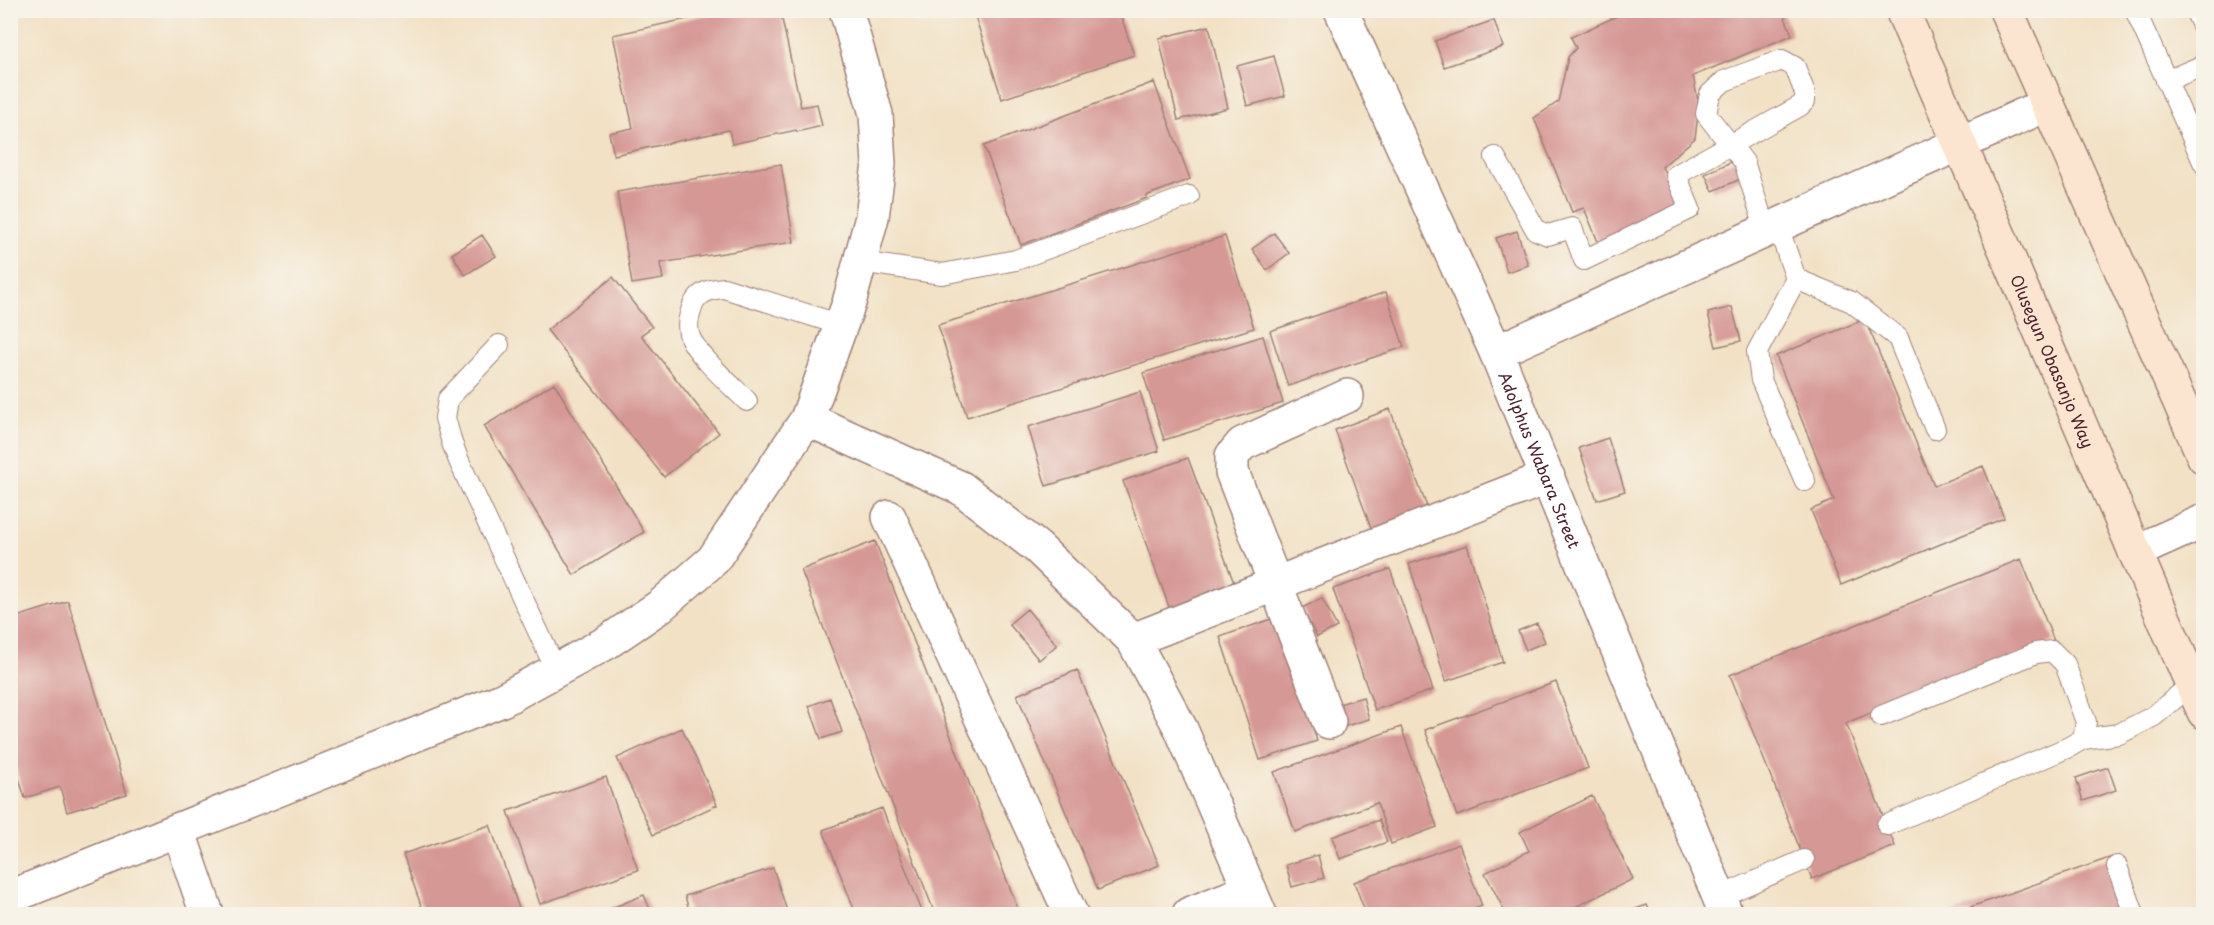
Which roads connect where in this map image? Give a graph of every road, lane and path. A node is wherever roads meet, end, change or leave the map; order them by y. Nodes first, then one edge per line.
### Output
1 (846, 10) edge
2 (1341, 10) edge
3 (1902, 10) edge
4 (2006, 10) edge
5 (2135, 10) edge
6 (2195, 10) edge
7 (2204, 30) edge
8 (2204, 65) edge
9 (2166, 81) junction
10 (2048, 104) junction
11 (1731, 143) junction
12 (1961, 145) junction
13 (1495, 157) dead end
14 (2204, 164) edge
15 (1189, 196) dead end
16 (1772, 228) junction
17 (860, 262) junction
18 (1796, 279) junction
19 (842, 326) junction
20 (499, 345) dead end
21 (1496, 352) junction
22 (1347, 396) dead end
23 (747, 401) dead end
24 (807, 419) junction
25 (1935, 429) dead end
26 (2204, 457) edge
27 (1548, 477) junction
28 (1805, 481) dead end
29 (889, 517) dead end
30 (2204, 521) edge
31 (2135, 552) junction
32 (1274, 585) junction
33 (1133, 640) junction
34 (556, 670) junction
35 (2198, 698) edge
36 (1881, 716) dead end
37 (1329, 722) dead end
38 (2083, 739) junction
39 (1887, 825) dead end
40 (178, 830) junction
41 (1804, 860) dead end
42 (2117, 866) dead end
43 (10, 897) edge
44 (1255, 902) edge
45 (1723, 906) edge
46 (207, 915) edge
47 (1071, 915) edge
48 (1189, 915) edge
49 (2134, 915) edge

1 - 17 street
2 - 21 street, Adolphus Wabara Street
3 - 12 main road, Olusegun Obasanjo Way
4 - 10 main road
5 - 9 lane
6 - 7 lane
8 - 9 lane
9 - 14 lane
10 - 12 street
10 - 26 main road
11 - 11 lane
11 - 13 lane
11 - 16 lane
12 - 16 street
12 - 31 main road, Olusegun Obasanjo Way
15 - 17 lane
16 - 18 lane
16 - 21 street
17 - 19 street
18 - 25 lane
18 - 28 lane
19 - 23 lane
19 - 24 street
20 - 34 lane
21 - 27 street, Adolphus Wabara Street
22 - 32 street
24 - 33 street
24 - 34 street
27 - 32 street
27 - 45 street, Adolphus Wabara Street
29 - 47 street
30 - 31 street
31 - 35 main road, Olusegun Obasanjo Way
32 - 33 street
32 - 37 street
33 - 44 street
34 - 40 street
35 - 38 lane
36 - 38 lane
38 - 39 lane
40 - 43 street
40 - 46 street
41 - 45 lane
42 - 49 lane
44 - 48 street

